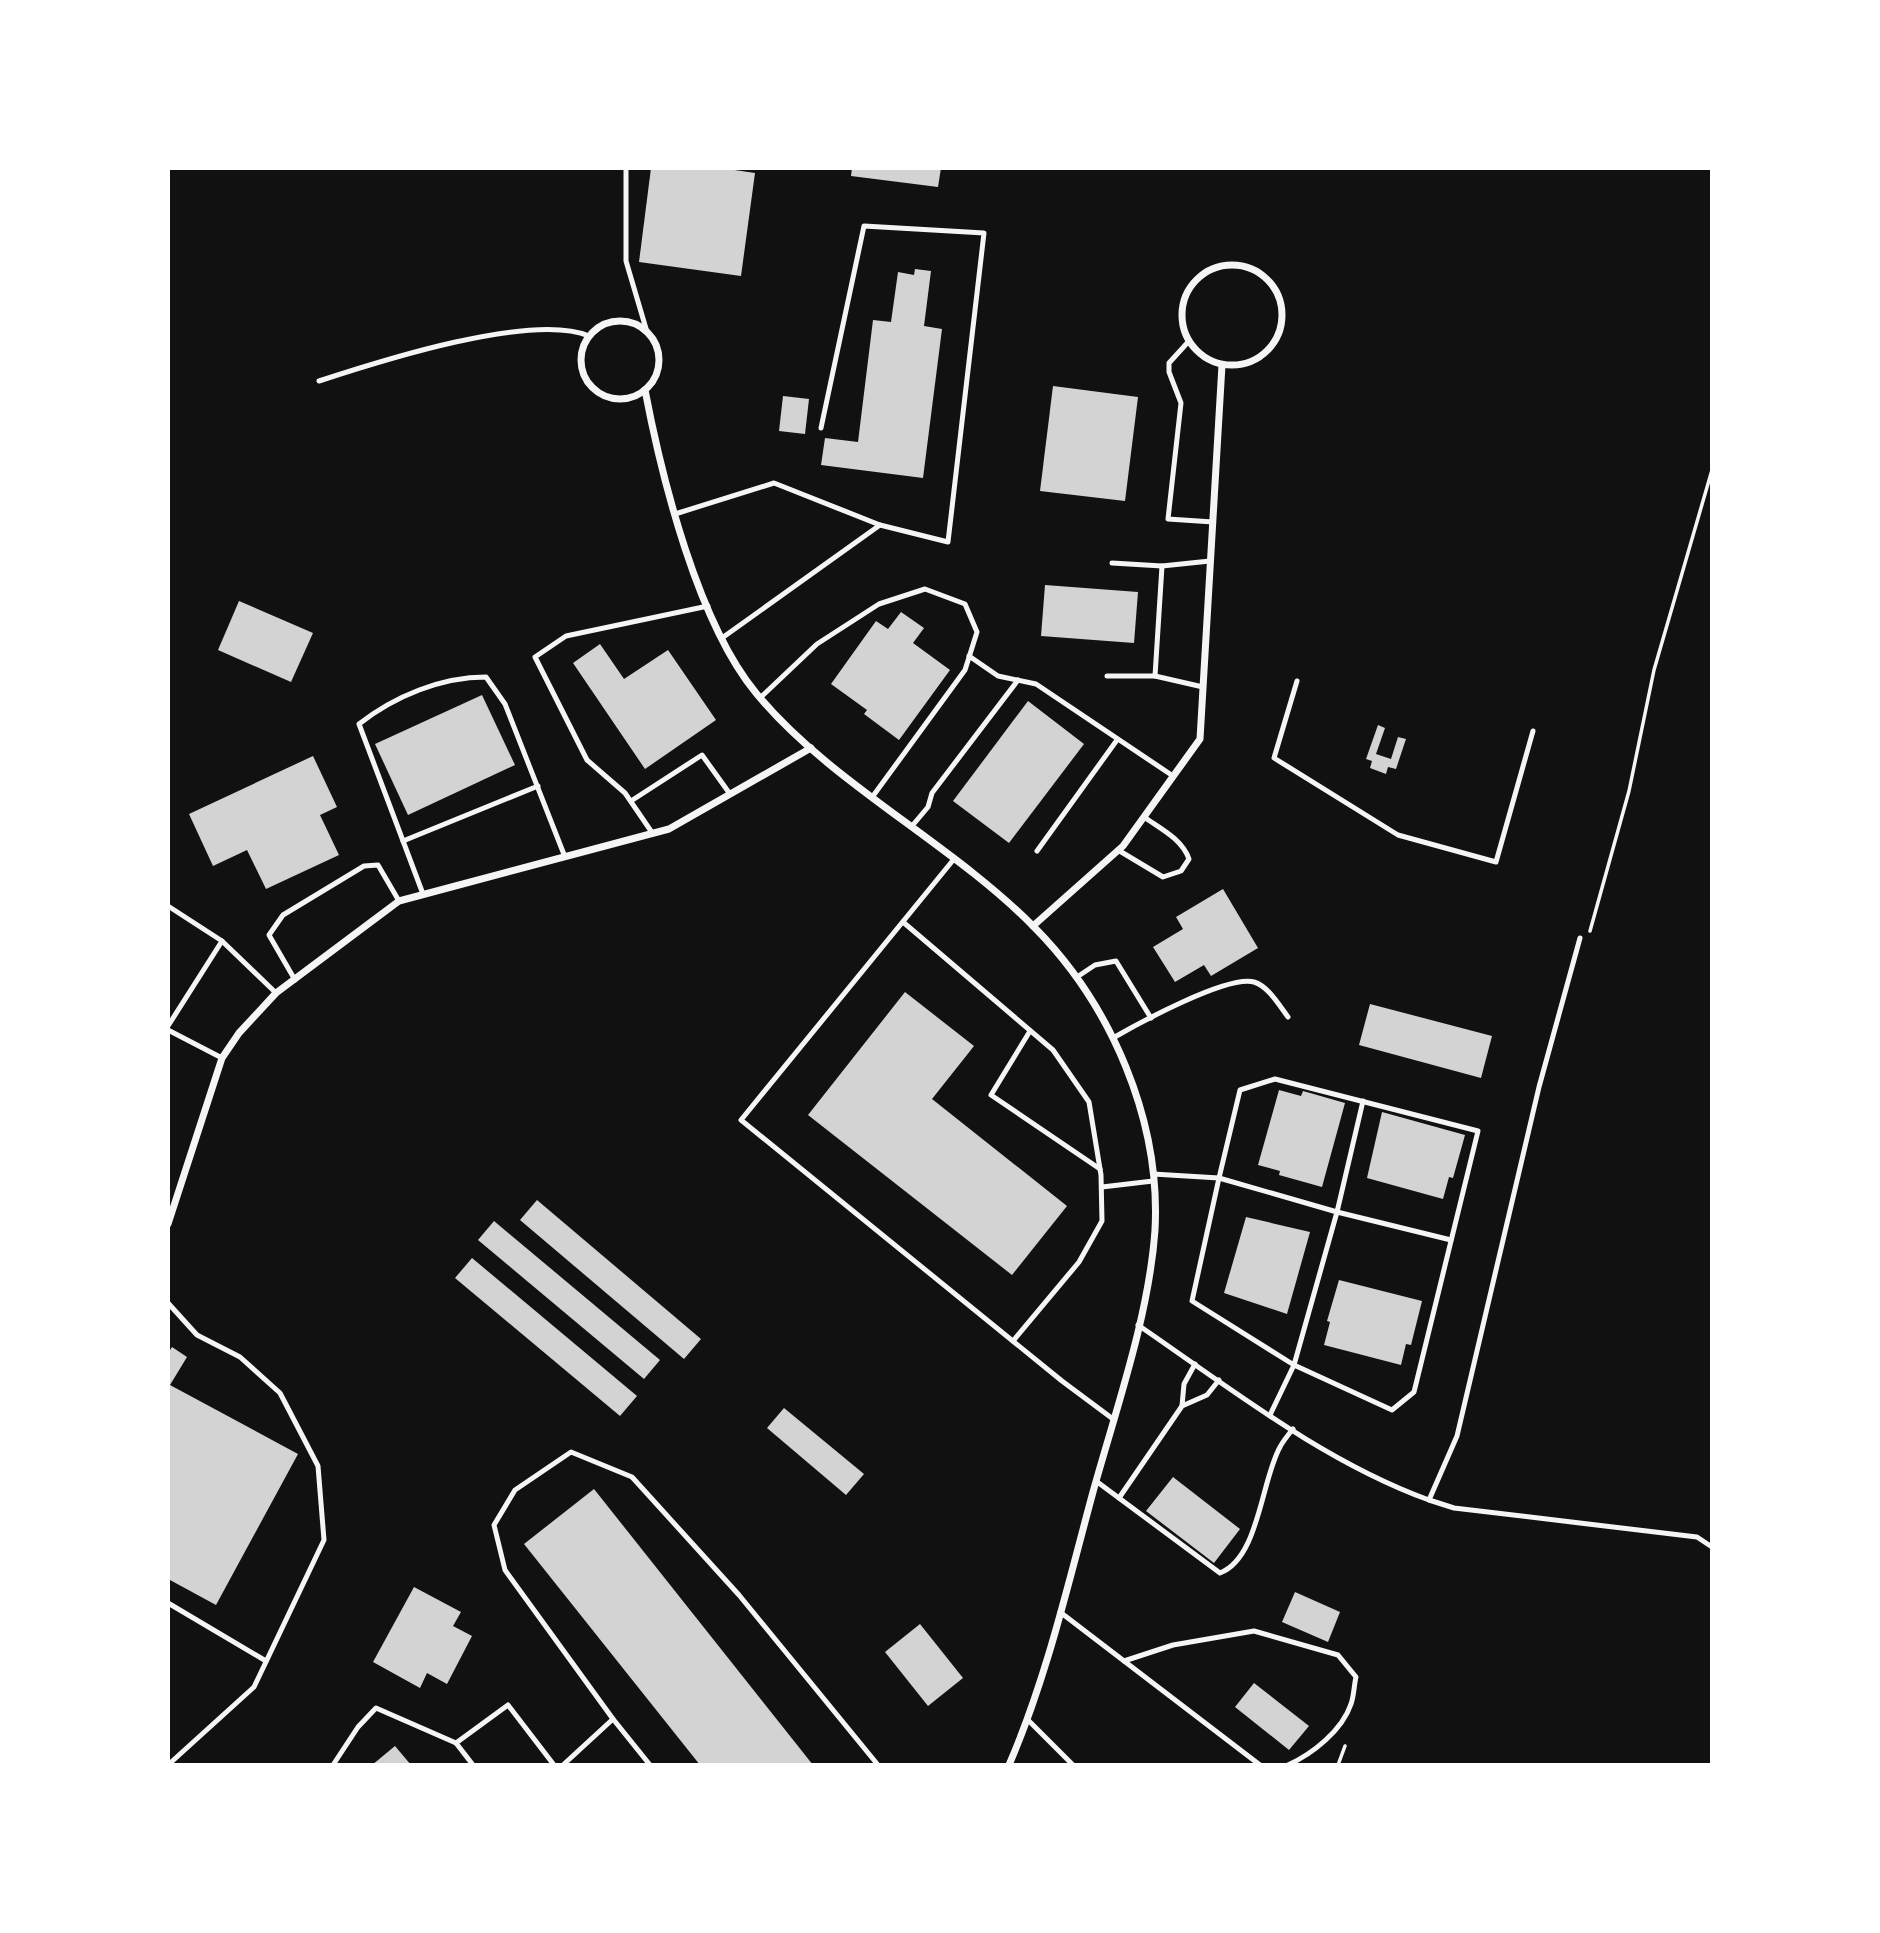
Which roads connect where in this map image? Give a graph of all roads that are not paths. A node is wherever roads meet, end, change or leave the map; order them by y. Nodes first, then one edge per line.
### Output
1 (626, 168) edge
2 (647, 332) junction
3 (589, 336) junction
4 (1189, 341) junction
5 (1222, 365) junction
6 (319, 381) dead end
7 (645, 390) junction
8 (821, 428) dead end
9 (675, 514) junction
10 (1213, 522) junction
11 (880, 525) junction
12 (1210, 561) junction
13 (1112, 563) dead end
14 (1162, 566) junction
15 (708, 606) junction
16 (722, 638) junction
17 (969, 656) junction
18 (1107, 676) dead end
19 (1155, 676) junction
20 (1018, 680) junction
21 (1297, 681) dead end
22 (1203, 687) junction
23 (761, 698) junction
24 (1534, 731) dead end
25 (1118, 740) junction
26 (811, 748) junction
27 (1173, 776) junction
28 (538, 786) junction
29 (730, 794) junction
30 (873, 796) junction
31 (631, 801) junction
32 (1144, 817) junction
33 (912, 826) junction
34 (653, 834) junction
35 (403, 841) junction
36 (1118, 850) junction
37 (1037, 851) dead end
38 (565, 857) junction
39 (954, 859) junction
40 (423, 894) junction
41 (399, 901) junction
42 (168, 906) edge
43 (903, 922) junction
44 (1033, 926) junction
45 (1580, 938) dead end
46 (222, 941) junction
47 (1077, 977) junction
48 (295, 980) junction
49 (276, 993) junction
50 (1288, 1017) dead end
51 (1150, 1018) junction
52 (168, 1028) edge
53 (1030, 1031) junction
54 (1113, 1038) junction
55 (222, 1058) junction
56 (1363, 1101) junction
57 (1100, 1169) junction
58 (1153, 1178) junction
59 (1219, 1178) junction
60 (1102, 1187) junction
61 (1337, 1212) junction
62 (168, 1224) edge
63 (1451, 1240) junction
64 (168, 1303) edge
65 (1138, 1325) junction
66 (1013, 1341) junction
67 (1195, 1364) junction
68 (1294, 1365) junction
69 (1219, 1380) junction
70 (1182, 1406) junction
71 (1270, 1415) junction
72 (1113, 1419) junction
73 (1293, 1429) junction
74 (1096, 1480) junction
75 (1119, 1498) junction
76 (1429, 1500) junction
77 (1712, 1547) edge
78 (168, 1603) edge
79 (1060, 1612) junction
80 (266, 1661) junction
81 (1125, 1661) junction
82 (613, 1719) junction
83 (1028, 1720) junction
84 (456, 1743) junction
85 (168, 1765) edge
86 (334, 1765) edge
87 (472, 1765) edge
88 (554, 1765) edge
89 (563, 1765) edge
90 (650, 1765) edge
91 (878, 1765) edge
92 (1009, 1765) edge
93 (1073, 1765) edge
94 (1260, 1765) edge
95 (1288, 1765) edge

1 - 2 lane
2 - 3 street
2 - 7 street
3 - 6 lane
3 - 7 street
4 - 5 street
4 - 5 street
4 - 10 lane
5 - 10 street
7 - 9 street
8 - 11 lane
9 - 11 lane
9 - 15 street
10 - 12 street
11 - 16 lane
12 - 14 lane
12 - 22 street
13 - 14 lane
14 - 19 lane
15 - 16 street
15 - 31 lane
16 - 23 street
17 - 20 lane
17 - 23 lane
17 - 30 lane
18 - 19 lane
19 - 22 lane
20 - 25 lane
20 - 33 lane
21 - 24 lane
22 - 27 street
23 - 26 street
25 - 27 lane
25 - 37 lane
26 - 29 street
26 - 30 street
27 - 32 street
28 - 35 lane
28 - 35 lane
28 - 38 lane
29 - 31 lane
29 - 34 street
30 - 33 street
31 - 34 lane
32 - 36 street
32 - 36 lane
33 - 39 street
34 - 38 street
35 - 40 lane
36 - 44 street
38 - 40 street
39 - 43 lane
39 - 44 street
40 - 41 street
41 - 48 street
41 - 48 lane
42 - 46 lane
43 - 53 lane
43 - 66 lane
44 - 47 street
45 - 76 lane
46 - 49 lane
46 - 52 lane
47 - 51 lane
47 - 54 street
48 - 49 street
49 - 55 street
50 - 51 lane
51 - 54 lane
52 - 55 lane
53 - 57 lane
53 - 57 lane
54 - 58 street
55 - 62 street
56 - 59 lane
56 - 61 lane
56 - 63 lane
57 - 60 lane
58 - 59 lane
58 - 60 lane
58 - 65 street
59 - 61 lane
59 - 68 lane
60 - 66 lane
61 - 63 lane
61 - 68 lane
63 - 68 lane
64 - 80 lane
65 - 67 lane
65 - 72 street
66 - 72 lane
67 - 69 lane
67 - 70 lane
68 - 71 lane
69 - 70 lane
69 - 71 lane
70 - 75 lane
71 - 73 lane
72 - 74 street
73 - 75 lane
73 - 76 lane
74 - 75 lane
74 - 79 street
76 - 77 lane
78 - 80 lane
79 - 81 lane
79 - 83 street
80 - 85 lane
81 - 94 lane
81 - 95 lane
82 - 89 lane
82 - 90 lane
82 - 91 lane
83 - 92 street
83 - 93 lane
84 - 86 lane
84 - 87 lane
84 - 88 lane

